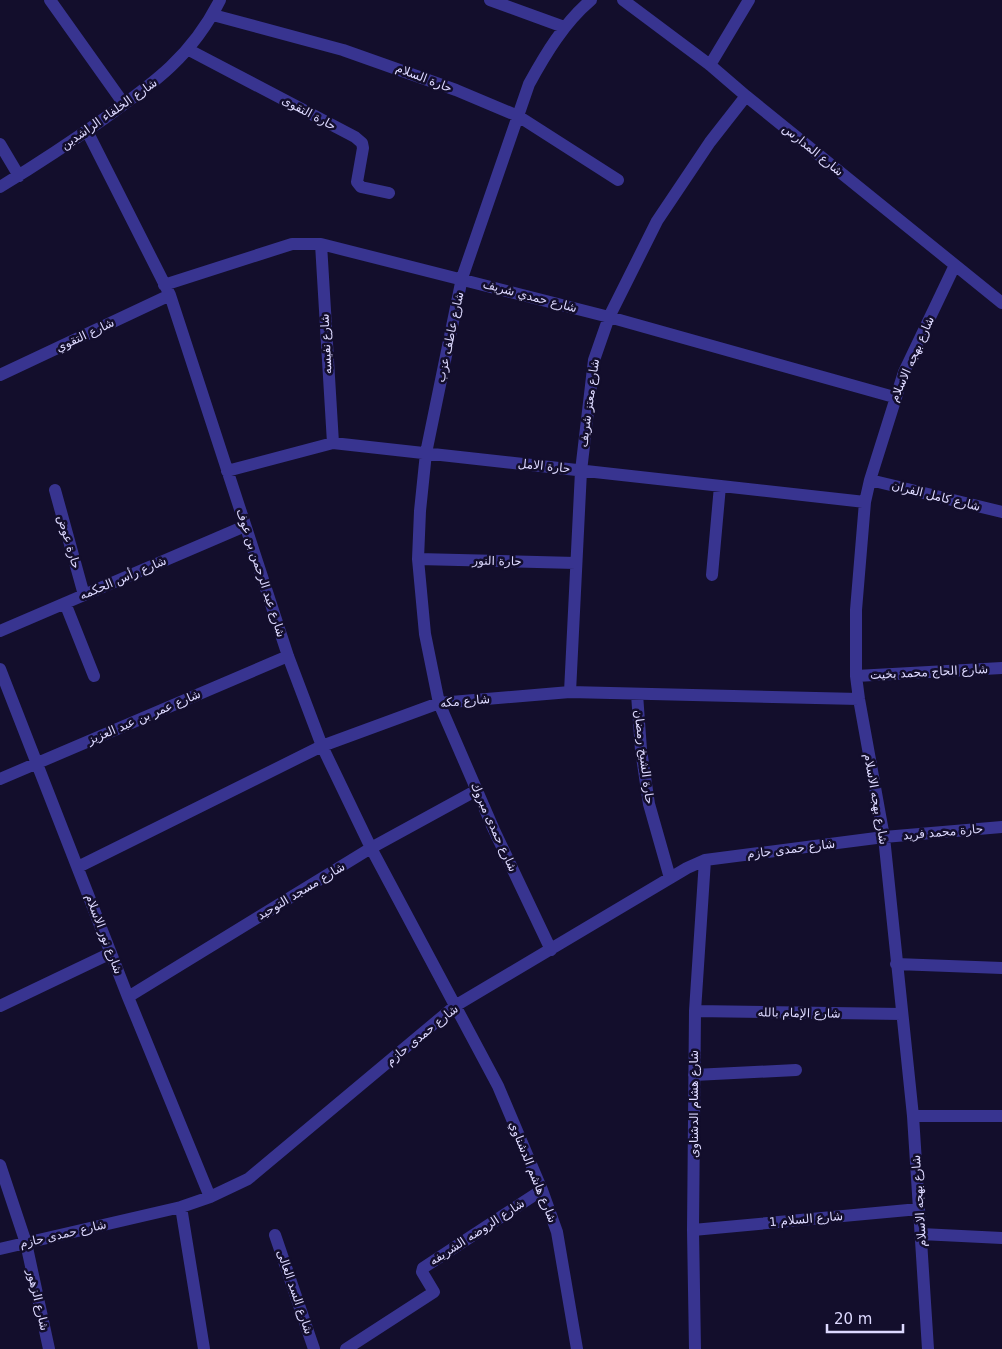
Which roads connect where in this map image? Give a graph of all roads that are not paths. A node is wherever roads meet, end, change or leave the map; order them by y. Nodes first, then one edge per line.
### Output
1 (50, 0) edge
2 (220, 0) edge
3 (490, 0) edge
4 (591, 0) edge
5 (622, 0) edge
6 (749, 0) edge
7 (213, 15) junction
8 (564, 27) junction
9 (188, 50) junction
10 (710, 65) junction
11 (746, 96) junction
12 (124, 104) junction
13 (518, 116) junction
14 (87, 130) junction
15 (0, 144) edge
16 (19, 176) junction
17 (618, 180) dead end
18 (0, 187) edge
19 (388, 193) dead end
20 (321, 244) junction
21 (955, 265) junction
22 (462, 278) junction
23 (167, 290) junction
24 (1002, 302) edge
25 (609, 317) junction
26 (0, 376) edge
27 (894, 397) junction
28 (332, 443) junction
29 (426, 453) junction
30 (581, 470) junction
31 (227, 471) junction
32 (870, 480) junction
33 (720, 486) junction
34 (55, 490) dead end
35 (865, 502) junction
36 (1002, 512) edge
37 (245, 526) junction
38 (418, 559) junction
39 (576, 563) junction
40 (712, 575) dead end
41 (84, 595) junction
42 (65, 603) junction
43 (0, 631) edge
44 (288, 656) junction
45 (1002, 668) edge
46 (0, 669) edge
47 (94, 676) dead end
48 (856, 676) junction
49 (570, 692) junction
50 (636, 694) junction
51 (859, 699) junction
52 (439, 702) junction
53 (322, 746) junction
54 (37, 762) junction
55 (0, 779) edge
56 (477, 790) junction
57 (1002, 827) edge
58 (884, 837) junction
59 (371, 848) junction
60 (705, 860) junction
61 (78, 867) junction
62 (670, 878) junction
63 (551, 950) junction
64 (111, 953) junction
65 (896, 964) junction
66 (1002, 968) edge
67 (128, 997) junction
68 (0, 1006) edge
69 (455, 1006) junction
70 (695, 1011) junction
71 (902, 1014) junction
72 (796, 1070) dead end
73 (694, 1075) junction
74 (913, 1116) junction
75 (1002, 1116) edge
76 (0, 1165) edge
77 (542, 1190) junction
78 (210, 1197) junction
79 (181, 1207) junction
80 (919, 1209) junction
81 (693, 1230) junction
82 (921, 1234) junction
83 (275, 1235) dead end
84 (1002, 1238) edge
85 (26, 1243) junction
86 (0, 1249) edge
87 (49, 1349) edge
88 (204, 1349) edge
89 (314, 1349) edge
90 (346, 1349) edge
91 (577, 1349) edge
92 (695, 1349) edge
93 (928, 1349) edge

1 - 12 street
2 - 7 street, شارع الخلفاء الراشدين
3 - 8 street
4 - 8 street, شارع عاطف عزب
5 - 10 street, شارع المدارس
6 - 10 street
7 - 9 street, شارع الخلفاء الراشدين
7 - 13 street, حارة السلام
8 - 13 street, شارع عاطف عزب
9 - 12 street, شارع الخلفاء الراشدين
9 - 19 street, حارة التقوى
10 - 11 street, شارع المدارس
11 - 21 street, شارع المدارس
11 - 25 street, شارع معتز شريف
12 - 14 street, شارع الخلفاء الراشدين
13 - 17 street, حارة السلام
13 - 22 street, شارع عاطف عزب
14 - 16 street, شارع الخلفاء الراشدين
14 - 23 street, شارع عبد الرحمن بن عوف
15 - 16 street
16 - 18 street, شارع الخلفاء الراشدين
20 - 22 street, شارع حمدي شريف
20 - 23 street, شارع حمدي شريف
20 - 28 street, شارع نفيسه
21 - 24 street, شارع المدارس
21 - 27 street, شارع بهجه الاسلام
22 - 25 street, شارع حمدي شريف
22 - 29 street, شارع عاطف عزب
23 - 26 street, شارع التقوي
23 - 31 street, شارع عبد الرحمن بن عوف
25 - 27 street, شارع حمدي شريف
25 - 30 street, شارع معتز شريف
27 - 32 street, شارع بهجه الاسلام
28 - 29 street, حارة الامل
28 - 31 street, حارة الامل
29 - 30 street, حارة الامل
29 - 38 street, شارع عاطف عزب
30 - 33 street, حارة الامل
30 - 39 street, شارع معتز شريف
31 - 37 street, شارع عبد الرحمن بن عوف
32 - 35 street, شارع بهجه الاسلام
32 - 36 street, شارع كامل الفران
33 - 35 street, حارة الامل
33 - 40 street
34 - 41 street, حارة عوض
35 - 48 street, شارع بهجه الاسلام
37 - 41 street, شارع رأس الحكمه
37 - 44 street, شارع عبد الرحمن بن عوف
38 - 39 street, حارة النور
38 - 52 street, شارع عاطف عزب
39 - 49 street, شارع معتز شريف
41 - 42 street, شارع رأس الحكمه
42 - 43 street, شارع رأس الحكمه
42 - 47 street
44 - 53 street, شارع عبد الرحمن بن عوف
44 - 54 street, شارع عمر بن عبد العزيز
45 - 48 street, شارع الحاج محمد بخيت
46 - 54 street, شارع نور الاسلام
48 - 51 street, شارع بهجه الاسلام
49 - 50 street, شارع مكه
49 - 52 street, شارع مكه
50 - 51 street, شارع مكه
50 - 62 street, حارة الشيخ رمضان
51 - 58 street, شارع بهجه الاسلام
52 - 53 street, شارع مكه
52 - 56 street, شارع حمدى مبروك
53 - 59 street, شارع عبد الرحمن بن عوف
53 - 61 street, شارع مكه
54 - 55 street, شارع عمر بن عبد العزيز
54 - 61 street, شارع نور الاسلام
56 - 59 street, شارع مسجد التوحيد
56 - 63 street, شارع حمدى مبروك
57 - 58 street, حارة محمد فريد
58 - 60 street, شارع حمدى حازم
58 - 65 street, شارع بهجه الاسلام
59 - 67 street, شارع مسجد التوحيد
59 - 69 street, شارع عبد الرحمن بن عوف
60 - 62 street, شارع حمدى حازم
60 - 70 street, شارع هشام الدشناوى
61 - 64 street, شارع نور الاسلام
62 - 63 street, شارع حمدى حازم
63 - 69 street, شارع حمدى حازم
64 - 67 street, شارع نور الاسلام
64 - 68 street
65 - 66 street
65 - 71 street, شارع بهجه الاسلام
67 - 78 street, شارع نور الاسلام
69 - 77 street, شارع هاشم الدشناوي
69 - 78 street, شارع حمدى حازم
70 - 71 street, شارع الإمام بالله
70 - 73 street, شارع هشام الدشناوى
71 - 74 street, شارع بهجه الاسلام
72 - 73 street
73 - 81 street, شارع هشام الدشناوى
74 - 75 street
74 - 80 street, شارع بهجه الاسلام
76 - 85 street, شارع الزهور
77 - 90 street, شارع الروضه الشريفه
77 - 91 street, شارع هاشم الدشناوي
78 - 79 street, شارع حمدى حازم
79 - 85 street, شارع حمدى حازم
79 - 88 street
80 - 81 street, شارع السلام 1
80 - 82 street, شارع بهجه الاسلام
81 - 92 street, شارع هشام الدشناوى
82 - 84 street
82 - 93 street, شارع بهجه الاسلام
83 - 89 street, شارع السد العالى
85 - 86 street, شارع حمدى حازم
85 - 87 street, شارع الزهور

